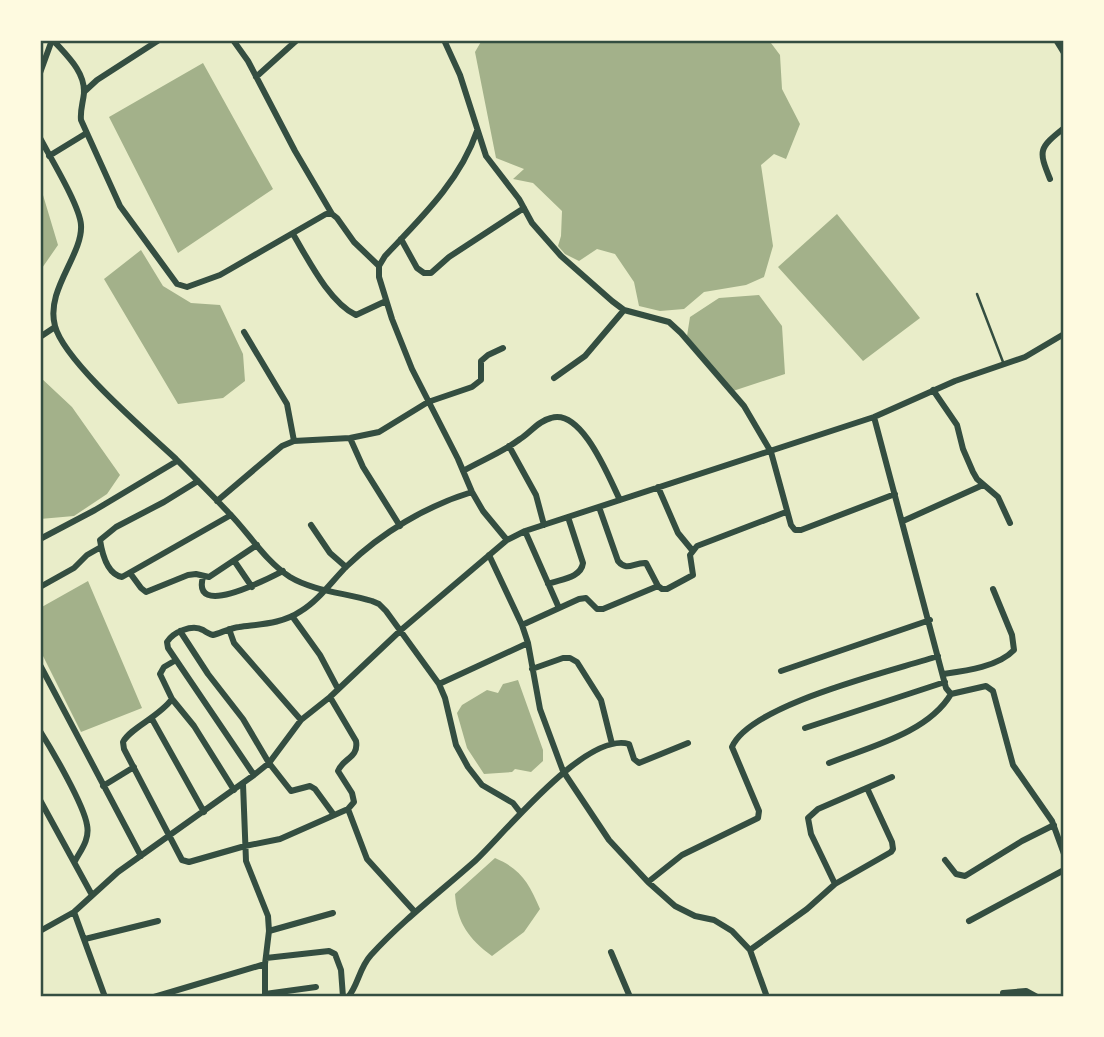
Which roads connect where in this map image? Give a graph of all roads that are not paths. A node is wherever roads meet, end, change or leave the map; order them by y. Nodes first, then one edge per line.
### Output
1 (52, 40) edge
2 (159, 40) edge
3 (233, 40) edge
4 (297, 40) edge
5 (444, 40) edge
6 (1056, 40) edge
7 (1064, 53) edge
8 (40, 73) edge
9 (256, 77) junction
10 (84, 92) junction
11 (1064, 128) edge
12 (477, 129) junction
13 (85, 134) junction
14 (40, 138) edge
15 (49, 156) junction
16 (1050, 179) dead end
17 (524, 208) junction
18 (332, 214) junction
19 (293, 234) junction
20 (401, 239) junction
21 (379, 266) junction
22 (977, 294) dead end
23 (386, 301) junction
24 (624, 310) junction
25 (55, 327) junction
26 (244, 332) dead end
27 (1064, 334) edge
28 (40, 337) edge
29 (503, 348) dead end
30 (1004, 365) junction
31 (554, 378) dead end
32 (933, 390) junction
33 (428, 402) junction
34 (874, 417) junction
35 (350, 438) junction
36 (294, 440) junction
37 (509, 446) junction
38 (771, 452) junction
39 (177, 461) junction
40 (463, 471) junction
41 (198, 481) junction
42 (983, 485) junction
43 (658, 487) junction
44 (472, 492) junction
45 (895, 494) junction
46 (620, 500) junction
47 (217, 501) junction
48 (599, 508) junction
49 (786, 512) junction
50 (231, 515) junction
51 (568, 517) junction
52 (903, 521) junction
53 (1010, 523) dead end
54 (310, 525) dead end
55 (544, 525) junction
56 (400, 526) junction
57 (524, 531) junction
58 (40, 539) edge
59 (507, 540) junction
60 (257, 545) junction
61 (101, 547) junction
62 (692, 550) junction
63 (489, 555) junction
64 (235, 562) junction
65 (346, 567) junction
66 (283, 571) junction
67 (130, 573) junction
68 (203, 577) junction
69 (548, 583) junction
70 (658, 586) junction
71 (40, 587) edge
72 (252, 587) junction
73 (326, 589) junction
74 (993, 589) dead end
75 (559, 608) junction
76 (292, 616) junction
77 (930, 620) junction
78 (522, 625) junction
79 (229, 629) junction
80 (401, 630) junction
81 (180, 631) junction
82 (528, 643) junction
83 (938, 656) junction
84 (176, 660) junction
85 (40, 665) edge
86 (532, 668) junction
87 (781, 671) dead end
88 (943, 674) junction
89 (945, 682) junction
90 (439, 684) junction
91 (338, 690) junction
92 (951, 694) junction
93 (330, 697) junction
94 (172, 699) junction
95 (152, 719) junction
96 (301, 720) junction
97 (806, 728) dead end
98 (40, 731) edge
99 (688, 743) dead end
100 (611, 744) junction
101 (269, 762) junction
102 (829, 763) dead end
103 (134, 767) junction
104 (563, 771) junction
105 (254, 775) junction
106 (892, 777) dead end
107 (243, 784) junction
108 (103, 786) junction
109 (867, 788) junction
110 (234, 790) junction
111 (40, 800) edge
112 (348, 809) junction
113 (204, 812) junction
114 (520, 812) junction
115 (334, 815) junction
116 (1054, 825) junction
117 (170, 835) junction
118 (244, 846) junction
119 (1064, 854) edge
120 (141, 856) junction
121 (945, 860) dead end
122 (75, 861) junction
123 (1064, 870) edge
124 (648, 882) junction
125 (835, 884) junction
126 (92, 895) junction
127 (74, 912) junction
128 (415, 912) junction
129 (333, 913) dead end
130 (158, 921) dead end
131 (969, 921) dead end
132 (40, 931) edge
133 (269, 931) junction
134 (85, 939) junction
135 (750, 950) junction
136 (611, 952) dead end
137 (266, 961) junction
138 (316, 987) dead end
139 (1003, 992) dead end
140 (178, 994) edge
141 (265, 995) edge
142 (104, 997) edge
143 (154, 997) edge
144 (346, 997) edge
145 (630, 997) edge
146 (767, 997) edge
147 (1037, 997) edge

1 - 8 street
1 - 10 street
2 - 10 street
3 - 9 street
4 - 9 street
5 - 12 street
6 - 7 street
9 - 18 street
10 - 13 street
11 - 16 street
12 - 17 street
12 - 20 street
13 - 15 street
13 - 19 street
14 - 15 street
15 - 25 street
17 - 20 street
17 - 24 street
18 - 19 street
18 - 21 street
19 - 23 street
20 - 21 street
21 - 23 street
22 - 30 lane
23 - 33 street
24 - 31 street
24 - 38 street
25 - 28 street
25 - 39 street
26 - 36 street
27 - 30 street
29 - 33 street
30 - 32 street
32 - 34 street
32 - 42 street
33 - 35 street
33 - 40 street
34 - 38 street
34 - 45 street
35 - 36 street
35 - 56 street
36 - 47 street
37 - 40 street
37 - 46 street
37 - 55 street
38 - 43 street
38 - 49 street
39 - 41 street
39 - 58 street
40 - 44 street
41 - 47 street
41 - 61 street
42 - 52 street
42 - 53 street
43 - 46 street
43 - 62 street
44 - 56 street
44 - 59 street
45 - 49 street
45 - 52 street
46 - 48 street
47 - 50 street
48 - 51 street
48 - 70 street
49 - 62 street
50 - 60 street
50 - 67 street
51 - 55 street
51 - 69 street
52 - 77 street
54 - 65 street
55 - 57 street
56 - 65 street
57 - 59 street
57 - 69 street
59 - 63 street
60 - 64 street
60 - 66 street
61 - 67 street
61 - 71 street
62 - 70 street
63 - 78 street
63 - 80 street
64 - 68 street
64 - 72 street
65 - 73 street
66 - 72 street
66 - 73 street
67 - 68 street
68 - 72 street
69 - 75 street
70 - 75 street
73 - 76 street
73 - 80 street
74 - 88 street
75 - 78 street
76 - 79 street
76 - 91 street
77 - 83 street
77 - 87 street
78 - 82 street
79 - 81 street
79 - 96 street
80 - 90 street
80 - 91 street
81 - 84 street
81 - 101 street
82 - 86 street
82 - 90 street
83 - 88 street
83 - 124 street
84 - 94 street
84 - 105 street
85 - 108 street
86 - 100 street
86 - 104 street
88 - 89 street
89 - 92 street
89 - 97 street
90 - 114 street
91 - 93 street
92 - 102 street
92 - 116 street
93 - 96 street
93 - 112 street
94 - 95 street
94 - 110 street
95 - 103 street
95 - 113 street
96 - 101 street
98 - 122 street
99 - 100 street
100 - 104 street
101 - 105 street
101 - 115 street
103 - 108 street
103 - 117 street
104 - 114 street
104 - 124 street
105 - 107 street
106 - 109 street
107 - 110 street
107 - 118 street
108 - 120 street
109 - 125 street
109 - 125 street
110 - 113 street
111 - 122 street
112 - 115 street
112 - 128 street
113 - 117 street
114 - 128 street
115 - 118 street
116 - 119 street
116 - 121 street
117 - 118 street
117 - 120 street
118 - 133 street
120 - 126 street
122 - 126 street
123 - 131 street
124 - 135 street
125 - 135 street
126 - 127 street
127 - 132 street
127 - 134 street
128 - 144 street
129 - 133 street
130 - 134 street
133 - 137 street
134 - 142 street
135 - 146 street
136 - 145 street
137 - 140 street
137 - 141 street
137 - 144 street
138 - 141 street
139 - 147 street
140 - 143 street

